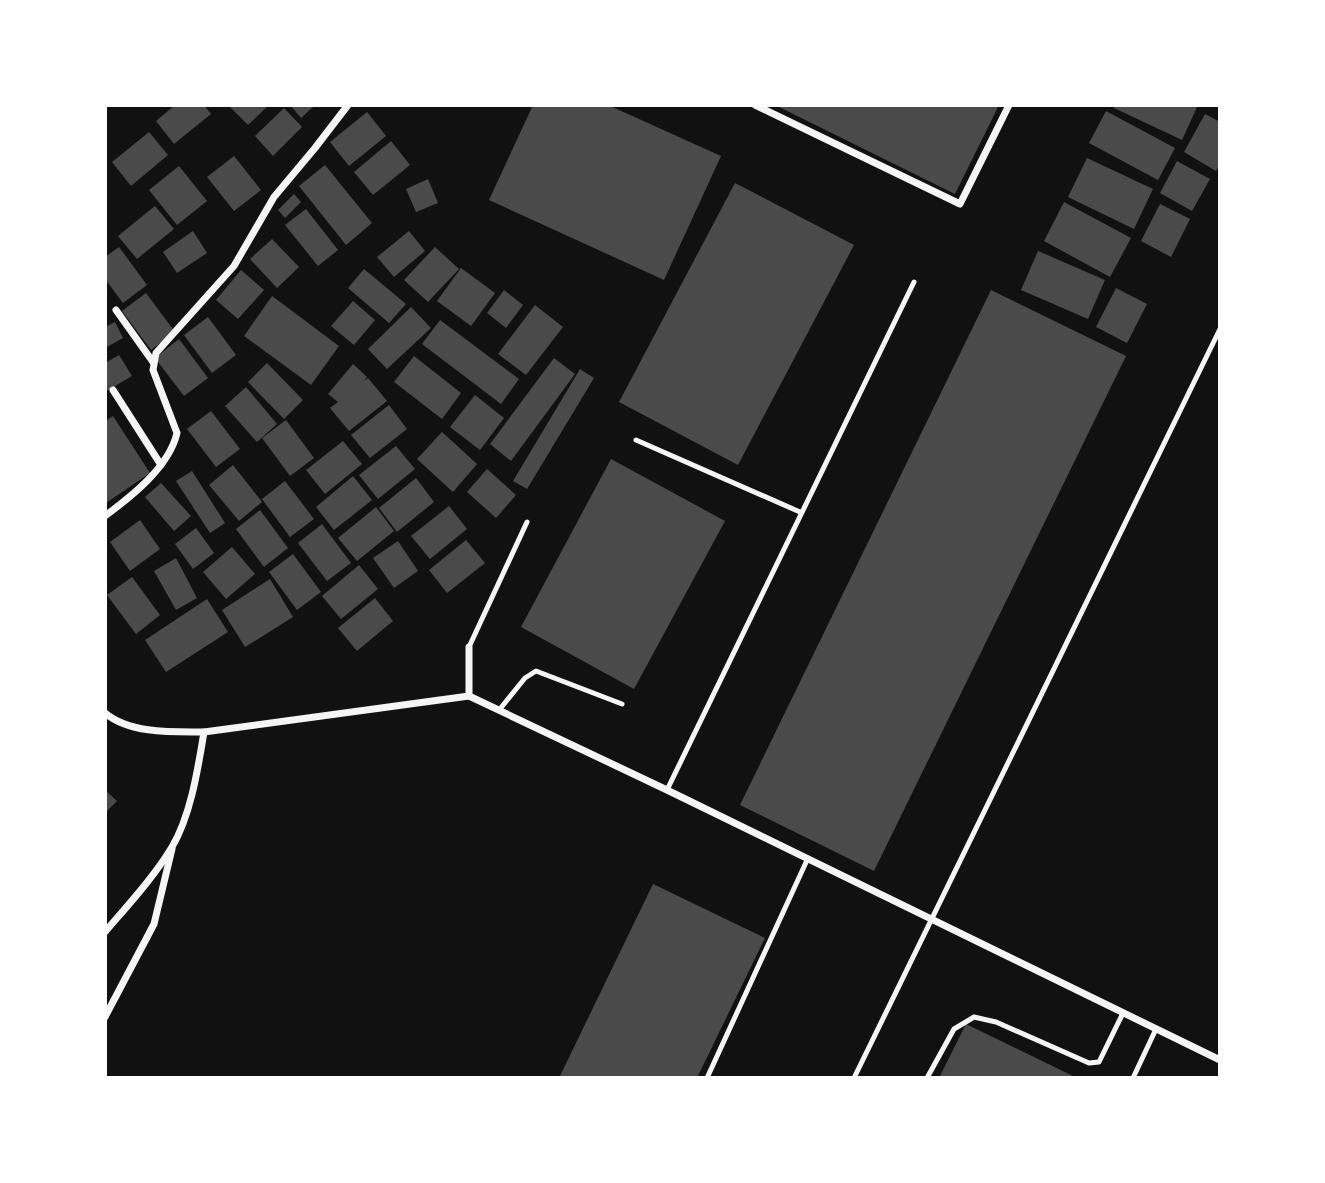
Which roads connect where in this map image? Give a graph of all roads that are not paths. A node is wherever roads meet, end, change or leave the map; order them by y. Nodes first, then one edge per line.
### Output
1 (348, 105) edge
2 (755, 105) edge
3 (1009, 105) edge
4 (914, 282) dead end
5 (116, 310) dead end
6 (1220, 329) edge
7 (153, 362) junction
8 (113, 390) dead end
9 (636, 440) dead end
10 (161, 465) junction
11 (800, 512) junction
12 (105, 516) edge
13 (527, 522) dead end
14 (469, 648) joint
15 (469, 696) junction
16 (622, 704) dead end
17 (500, 709) junction
18 (105, 713) edge
19 (204, 732) junction
20 (667, 790) junction
21 (173, 845) junction
22 (808, 858) junction
23 (933, 920) junction
24 (105, 932) edge
25 (1123, 1013) junction
26 (105, 1017) edge
27 (1156, 1030) junction
28 (1220, 1060) edge
29 (707, 1078) edge
30 (854, 1078) edge
31 (927, 1078) edge
32 (1133, 1078) edge

1 - 7 street
2 - 3 street
4 - 11 lane
5 - 7 street
6 - 23 lane
7 - 10 street
8 - 10 street
9 - 11 lane
10 - 12 street
11 - 20 lane
13 - 14 lane
14 - 15 street
15 - 17 street
15 - 19 street
16 - 17 lane
17 - 20 street
18 - 19 street
19 - 21 street
20 - 22 street
21 - 24 street
21 - 26 street
22 - 23 street
22 - 29 lane
23 - 25 street
23 - 30 lane
25 - 27 street
25 - 31 lane
27 - 28 street
27 - 32 lane

